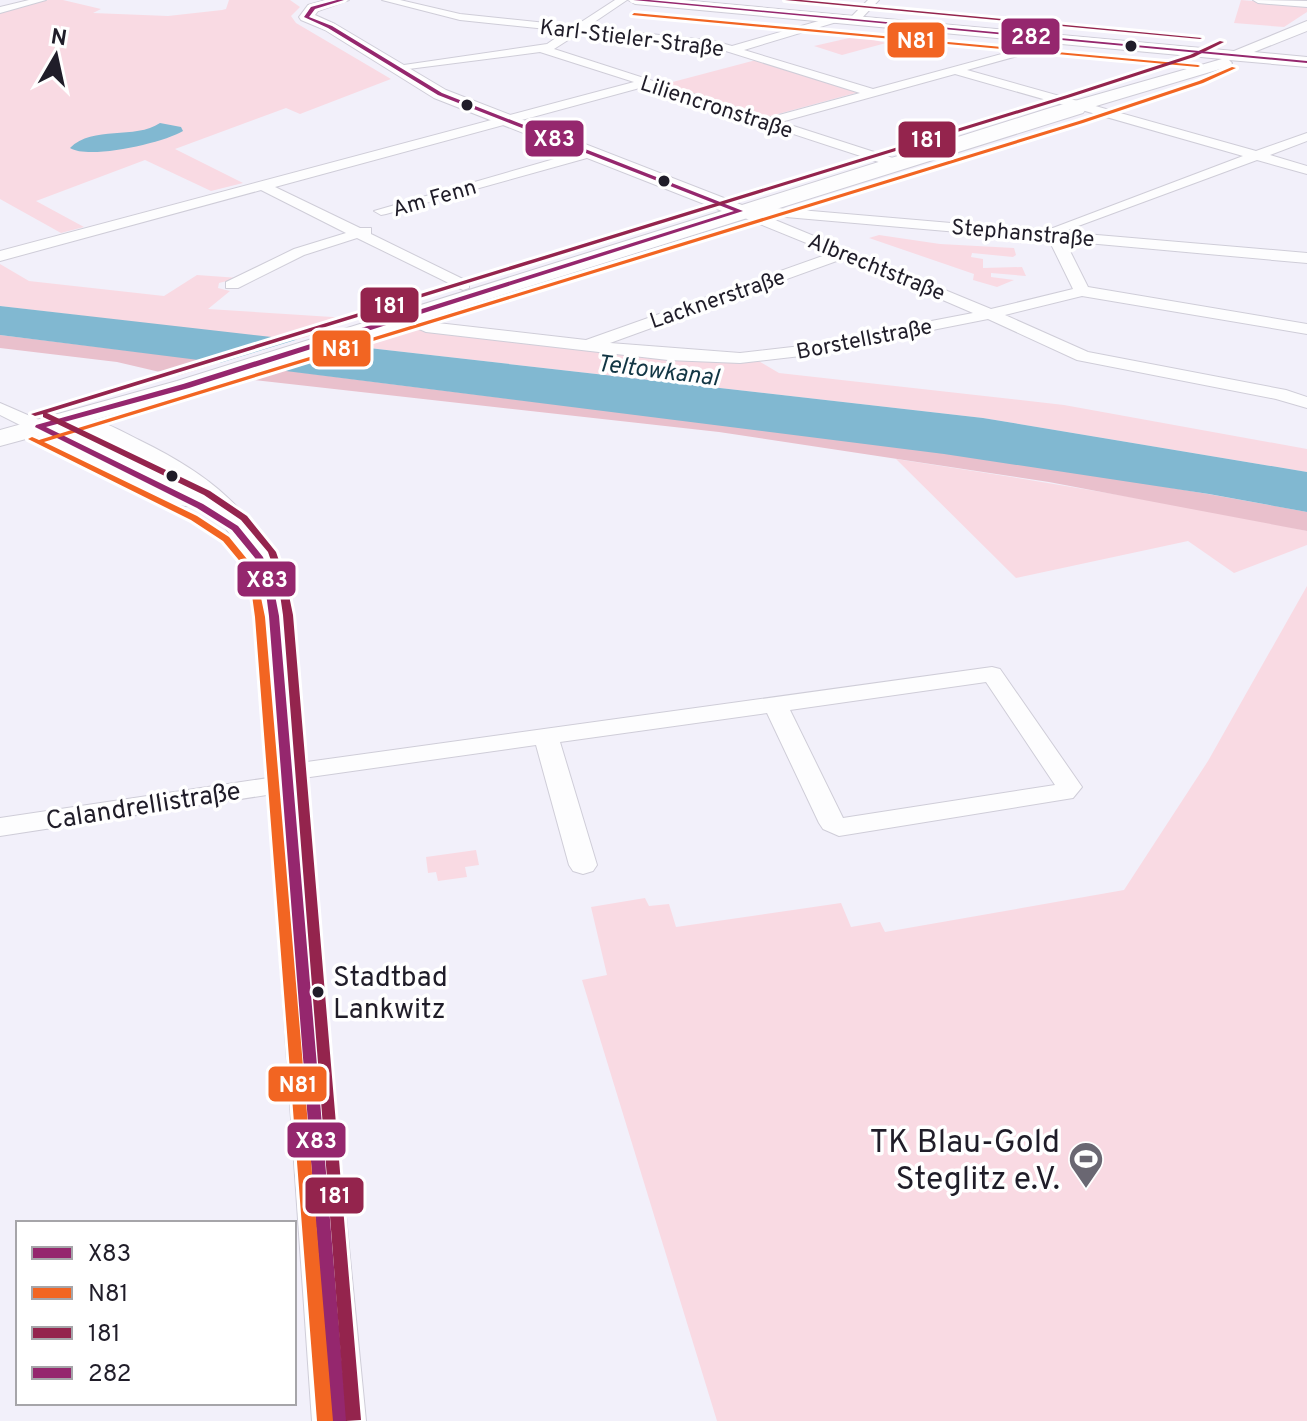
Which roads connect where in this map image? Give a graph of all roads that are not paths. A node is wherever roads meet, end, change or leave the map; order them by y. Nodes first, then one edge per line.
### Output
1 (41, 0) edge
2 (342, 0) edge
3 (362, 0) edge
4 (387, 0) edge
5 (622, 0) edge
6 (635, 0) edge
7 (874, 0) edge
8 (1258, 0) edge
9 (703, 3) edge
10 (1307, 4) edge
11 (0, 10) edge
12 (836, 19) junction
13 (854, 20) junction
14 (1307, 25) edge
15 (330, 27) junction
16 (578, 28) junction
17 (1307, 38) edge
18 (1064, 40) junction
19 (540, 48) junction
20 (734, 49) junction
21 (1228, 55) junction
22 (1253, 57) junction
23 (1307, 62) edge
24 (397, 69) junction
25 (1197, 69) junction
26 (954, 70) junction
27 (646, 83) junction
28 (873, 93) junction
29 (1079, 106) junction
30 (503, 120) junction
31 (767, 122) junction
32 (1307, 137) edge
33 (589, 153) junction
34 (1255, 156) junction
35 (894, 163) junction
36 (1307, 170) edge
37 (261, 185) junction
38 (740, 211) junction
39 (358, 233) junction
40 (1054, 235) junction
41 (845, 253) junction
42 (0, 256) edge
43 (1307, 258) edge
44 (232, 285) dead end
45 (463, 285) dead end
46 (1082, 291) junction
47 (990, 314) junction
48 (402, 318) junction
49 (1307, 329) edge
50 (590, 346) junction
51 (195, 383) junction
52 (1307, 403) edge
53 (0, 408) edge
54 (92, 427) junction
55 (49, 433) junction
56 (0, 438) edge
57 (0, 451) edge
58 (240, 531) junction
59 (775, 704) junction
60 (546, 736) junction
61 (286, 778) junction
62 (0, 827) edge
63 (583, 865) dead end
64 (339, 1421) edge

1 - 11 street
2 - 15 main road
3 - 15 main road
4 - 16 street, Karl-Stieler-Straße
5 - 16 street
6 - 9 main road
7 - 13 street
8 - 10 street
9 - 12 main road
12 - 13 main road
12 - 20 street
13 - 18 main road
14 - 21 main road
15 - 24 main road, Albrechtstraße
16 - 19 street
16 - 20 street, Karl-Stieler-Straße
17 - 22 main road
18 - 21 main road
18 - 26 street
19 - 24 street
19 - 27 street, Liliencronstraße
20 - 28 street, Karl-Stieler-Straße
21 - 22 main road
21 - 25 main road
22 - 23 main road
22 - 25 main road
24 - 30 main road, Albrechtstraße
25 - 29 main road
26 - 28 street
26 - 29 street
27 - 30 street
27 - 31 street, Liliencronstraße
28 - 31 street
29 - 34 street
29 - 35 main road
30 - 33 main road, Albrechtstraße
30 - 37 street
31 - 35 street, Liliencronstraße
32 - 34 street
33 - 38 main road, Albrechtstraße
33 - 39 street, Am Fenn
34 - 36 street
34 - 40 street
35 - 38 main road
37 - 39 street
37 - 42 street
38 - 40 street, Stephanstraße
38 - 41 street, Albrechtstraße
38 - 48 main road
39 - 44 street, Am Fenn
39 - 45 street
40 - 43 street, Stephanstraße
40 - 46 street
41 - 47 street, Albrechtstraße
41 - 50 street, Lacknerstraße
46 - 47 street, Borstellstraße
46 - 49 street
47 - 50 street, Borstellstraße
47 - 52 street, Albrechtstraße
48 - 50 street, Borstellstraße
48 - 51 main road
51 - 54 main road
51 - 55 main road
53 - 55 street
54 - 55 main road
54 - 58 main road
55 - 56 main road
55 - 57 main road
55 - 58 main road
58 - 61 main road
59 - 59 street, Calandrellistraße
59 - 60 street, Calandrellistraße
60 - 61 street, Calandrellistraße
60 - 63 street
61 - 62 street, Calandrellistraße
61 - 64 main road

